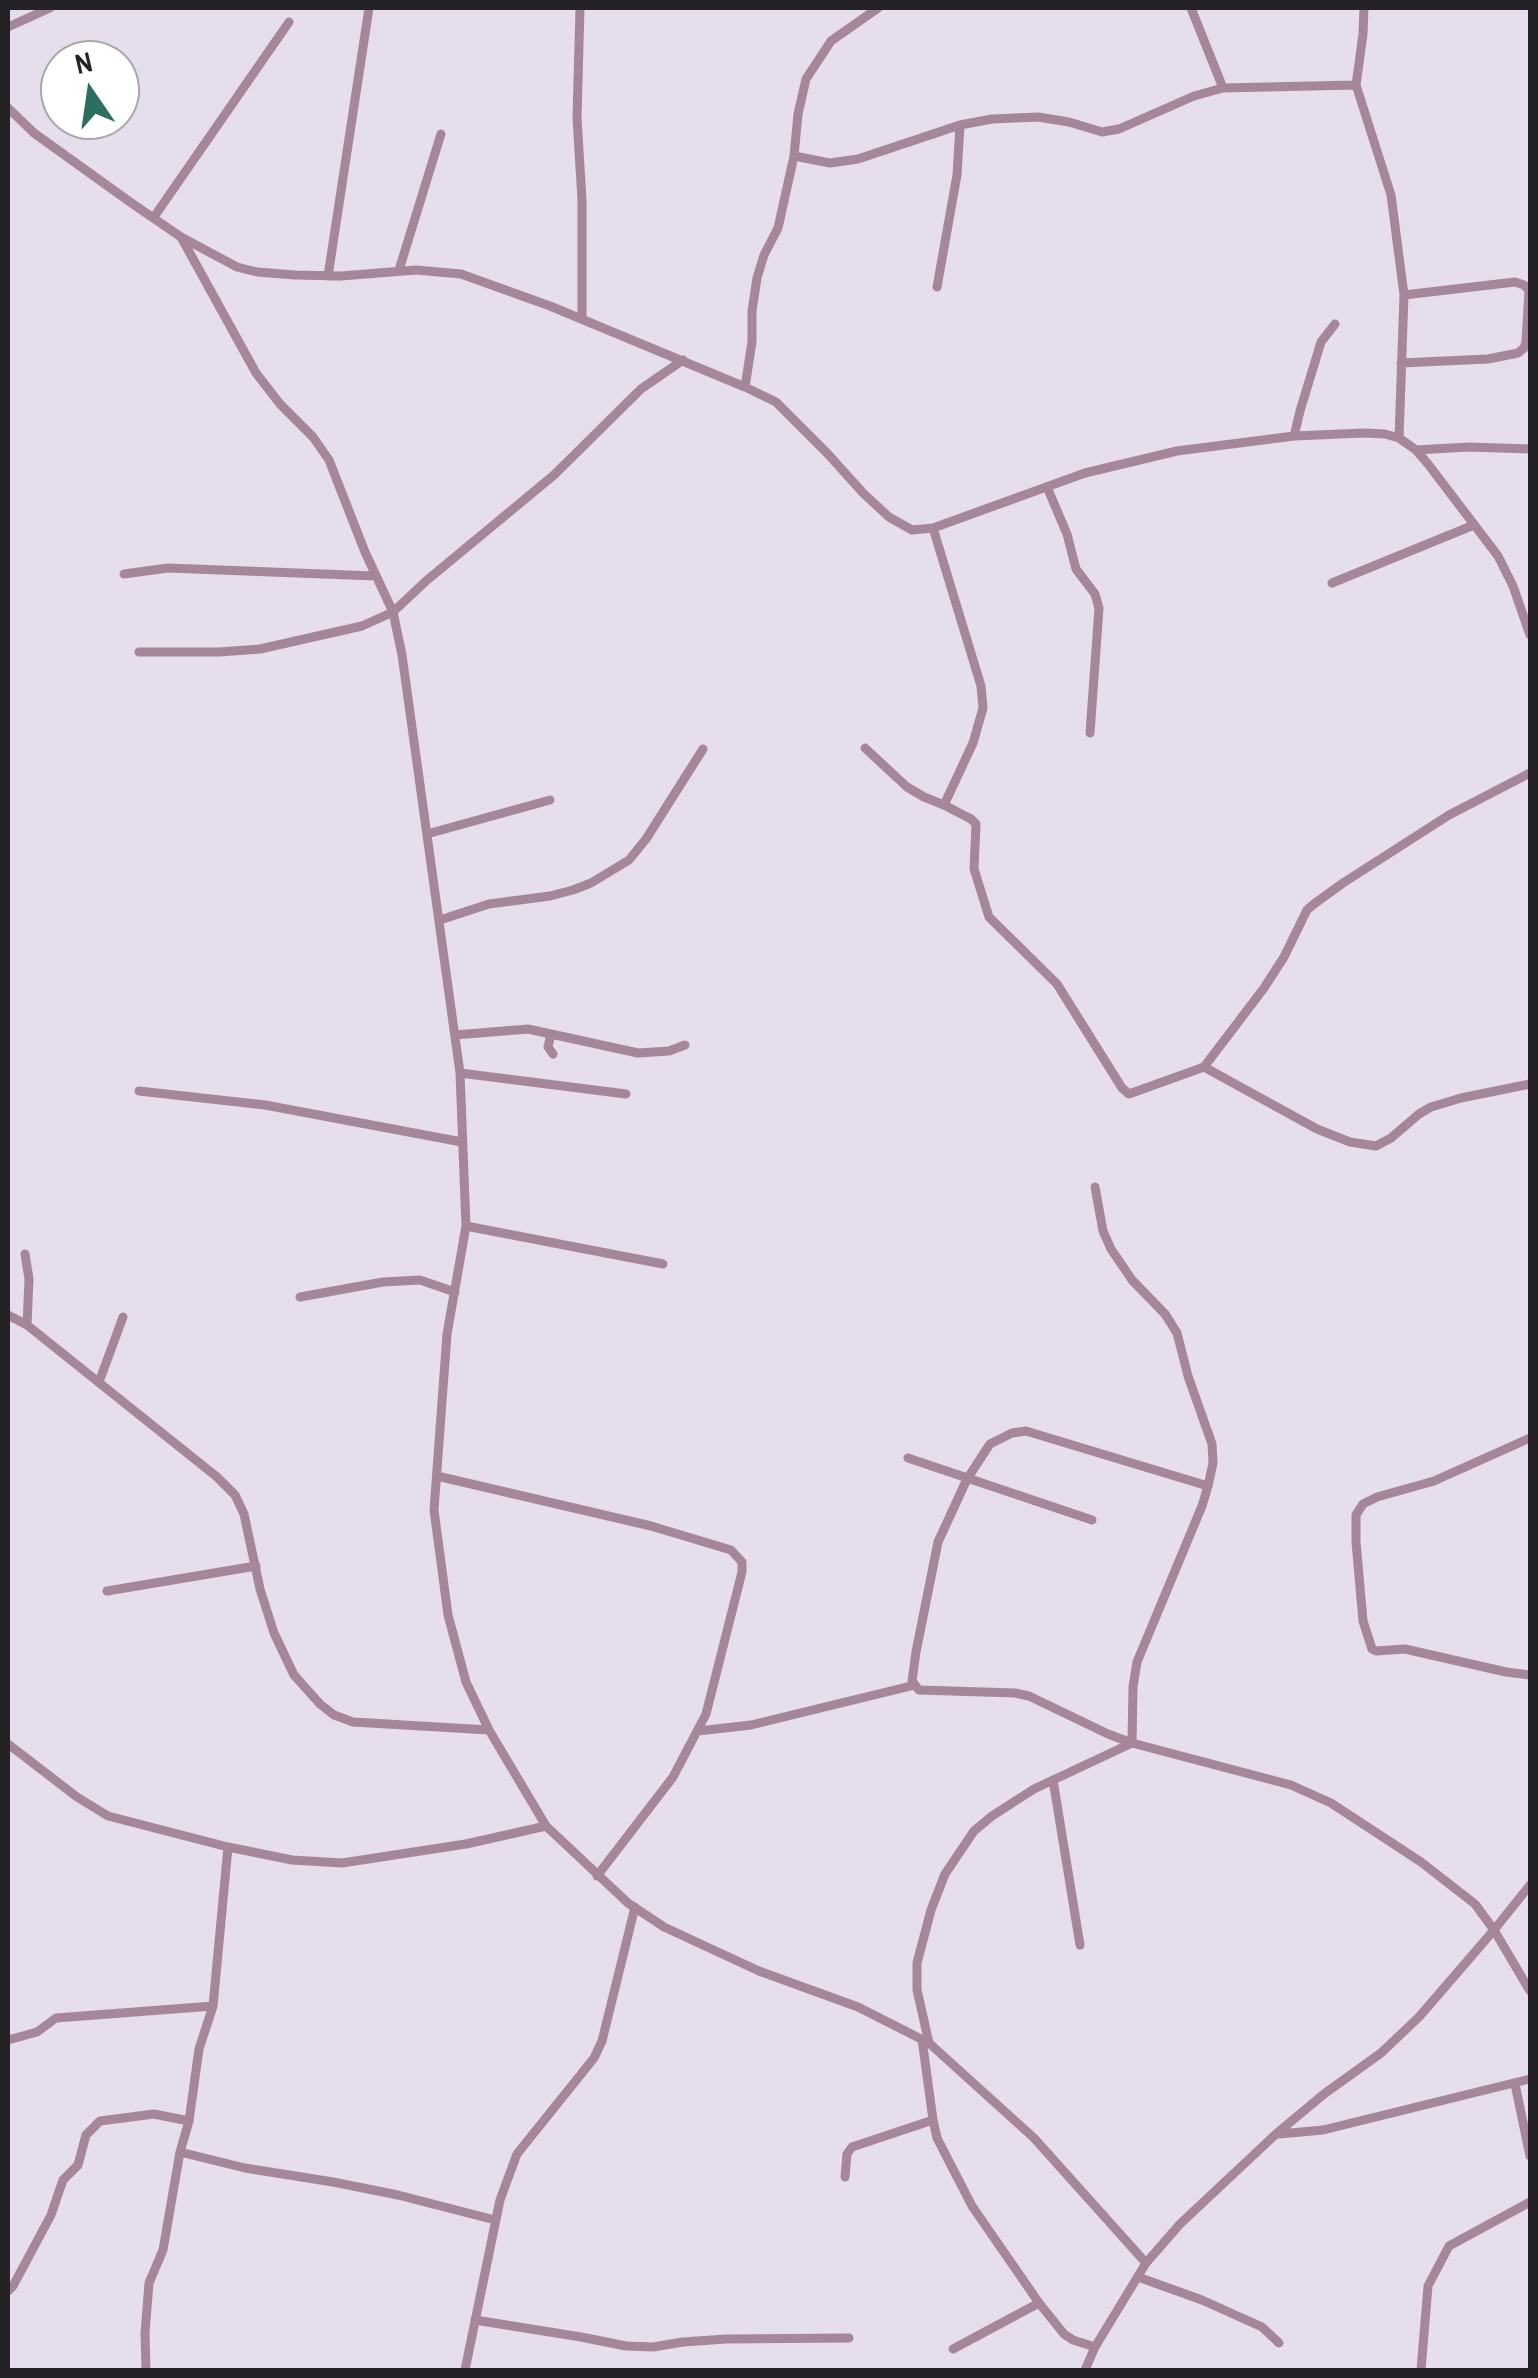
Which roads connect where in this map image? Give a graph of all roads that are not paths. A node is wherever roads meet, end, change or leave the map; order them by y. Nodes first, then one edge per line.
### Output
1 (50, 8) edge
2 (369, 8) edge
3 (580, 8) edge
4 (878, 8) edge
5 (1191, 8) edge
6 (1364, 8) edge
7 (289, 22) dead end
8 (8, 27) edge
9 (1356, 85) junction
10 (1223, 88) junction
11 (8, 108) edge
12 (960, 125) junction
13 (441, 134) dead end
14 (794, 156) junction
15 (154, 218) junction
16 (180, 237) junction
17 (399, 270) junction
18 (328, 276) junction
19 (937, 287) dead end
20 (1404, 294) junction
21 (582, 319) junction
22 (1335, 324) dead end
23 (683, 360) junction
24 (1402, 362) junction
25 (745, 387) junction
26 (1294, 436) junction
27 (1399, 438) junction
28 (1530, 449) edge
29 (1416, 450) junction
30 (1048, 487) junction
31 (1474, 525) junction
32 (932, 528) junction
33 (124, 574) dead end
34 (375, 576) junction
35 (1332, 584) dead end
36 (393, 612) junction
37 (1530, 635) edge
38 (139, 652) dead end
39 (1090, 732) dead end
40 (865, 748) dead end
41 (703, 749) dead end
42 (1530, 772) edge
43 (550, 800) dead end
44 (944, 805) junction
45 (427, 834) junction
46 (440, 920) junction
47 (551, 1034) junction
48 (455, 1035) junction
49 (685, 1044) dead end
50 (553, 1054) dead end
51 (1204, 1068) junction
52 (460, 1073) junction
53 (1530, 1084) edge
54 (139, 1091) dead end
55 (626, 1094) dead end
56 (462, 1142) junction
57 (1095, 1187) dead end
58 (466, 1226) junction
59 (25, 1254) dead end
60 (663, 1264) dead end
61 (455, 1292) junction
62 (300, 1297) dead end
63 (8, 1316) edge
64 (123, 1317) dead end
65 (27, 1325) junction
66 (99, 1382) junction
67 (1530, 1438) edge
68 (908, 1458) dead end
69 (438, 1476) junction
70 (967, 1479) junction
71 (1208, 1486) junction
72 (1092, 1520) dead end
73 (256, 1566) junction
74 (108, 1591) dead end
75 (1530, 1675) edge
76 (914, 1685) junction
77 (489, 1730) junction
78 (698, 1731) junction
79 (8, 1744) edge
80 (1132, 1744) junction
81 (1053, 1780) junction
82 (546, 1826) junction
83 (228, 1847) junction
84 (597, 1876) junction
85 (1530, 1884) edge
86 (1526, 1900) edge
87 (634, 1907) junction
88 (1494, 1930) junction
89 (1080, 1946) dead end
90 (1530, 1992) edge
91 (213, 2006) junction
92 (8, 2040) edge
93 (926, 2041) junction
94 (1530, 2078) edge
95 (1515, 2084) junction
96 (933, 2120) junction
97 (189, 2121) junction
98 (1276, 2134) junction
99 (180, 2152) junction
100 (1530, 2156) edge
101 (846, 2178) dead end
102 (1530, 2202) edge
103 (496, 2220) junction
104 (1146, 2262) junction
105 (1138, 2277) junction
106 (8, 2291) edge
107 (1039, 2304) junction
108 (474, 2320) junction
109 (849, 2338) dead end
110 (1279, 2343) dead end
111 (1094, 2347) junction
112 (953, 2348) dead end
113 (146, 2370) edge
114 (465, 2370) edge
115 (1085, 2370) edge
116 (1421, 2370) edge

1 - 8 street
2 - 18 street
3 - 21 street
4 - 14 street
5 - 10 street
6 - 9 street
7 - 15 street
9 - 10 street
9 - 20 street
10 - 12 street
11 - 15 street
12 - 14 street
12 - 19 street
13 - 17 street
14 - 25 street
15 - 16 street
16 - 18 street
16 - 34 street
17 - 18 street
17 - 21 street
20 - 24 street
20 - 24 street
21 - 23 street
22 - 26 street
23 - 25 street
23 - 36 street
24 - 27 street
25 - 32 street
26 - 27 street
26 - 30 street
27 - 29 street
28 - 29 street
29 - 31 street
30 - 32 street
30 - 39 street
31 - 35 street
31 - 37 street
32 - 44 street
33 - 34 street
34 - 36 street
36 - 38 street
36 - 45 street
40 - 44 street
41 - 46 street
42 - 51 street
43 - 45 street
44 - 51 street
45 - 46 street
46 - 48 street
47 - 48 street
47 - 49 street
47 - 50 street
48 - 52 street
51 - 53 street
52 - 55 street
52 - 56 street
54 - 56 street
56 - 58 street
57 - 71 street
58 - 60 street
58 - 61 street
59 - 65 street
61 - 62 street
61 - 69 street
63 - 65 street
64 - 66 street
65 - 66 street
66 - 73 street
67 - 75 street
68 - 70 street
69 - 77 street
69 - 78 street
70 - 71 street
70 - 72 street
70 - 76 street
71 - 80 street
73 - 74 street
73 - 77 street
76 - 78 street
76 - 80 street
77 - 82 street
78 - 84 street
79 - 83 street
80 - 81 street
80 - 88 street
81 - 89 street
81 - 93 street
82 - 83 street
82 - 84 street
83 - 91 street
84 - 87 street
85 - 86 street
86 - 88 street
87 - 93 street
87 - 103 street
88 - 90 street
88 - 98 street
91 - 92 street
91 - 97 street
93 - 96 street
93 - 104 street
94 - 95 street
95 - 98 street
95 - 100 street
96 - 101 street
96 - 107 street
97 - 99 street
97 - 106 street
98 - 104 street
99 - 103 street
99 - 113 street
102 - 116 street
103 - 108 street
104 - 105 street
105 - 110 street
105 - 111 street
107 - 111 street
107 - 112 street
108 - 109 street
108 - 114 street
111 - 115 street

